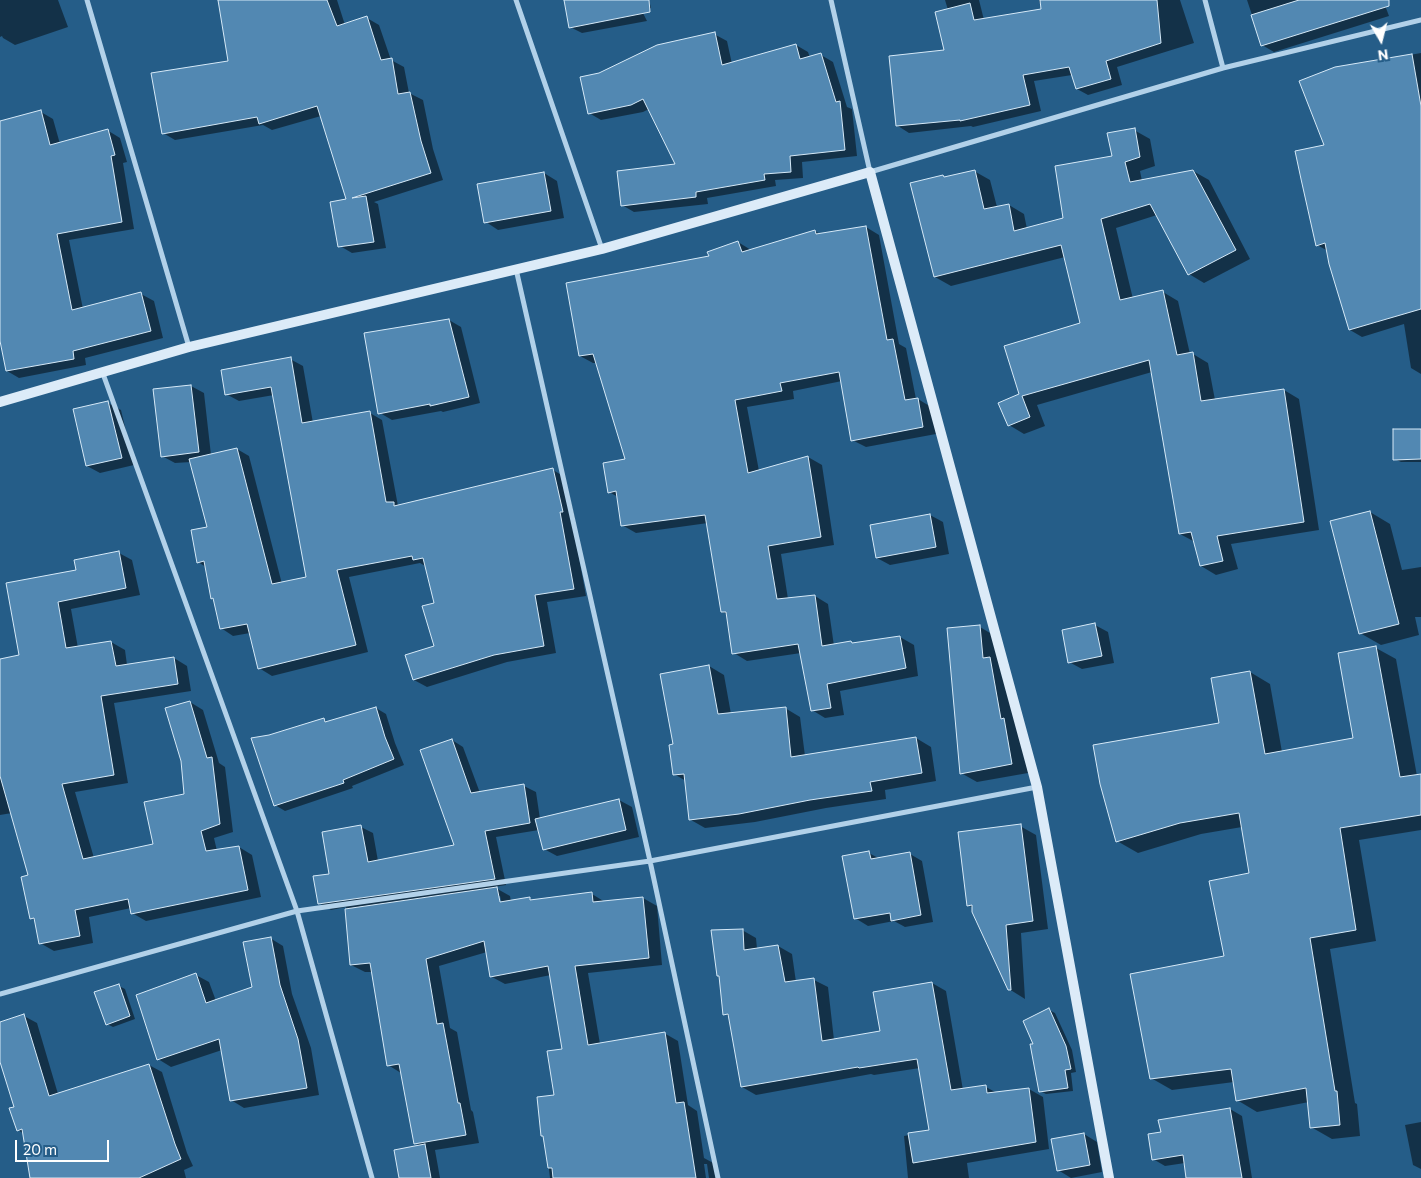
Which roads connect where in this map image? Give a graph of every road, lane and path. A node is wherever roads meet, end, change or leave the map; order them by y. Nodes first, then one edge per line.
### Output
1 (87, 0) edge
2 (516, 0) edge
3 (831, 0) edge
4 (1205, 0) edge
5 (1421, 20) edge
6 (1223, 68) junction
7 (870, 172) junction
8 (602, 249) junction
9 (516, 269) junction
10 (189, 347) junction
11 (102, 371) junction
12 (0, 402) edge
13 (1036, 787) junction
14 (650, 861) junction
15 (297, 911) junction
16 (0, 994) edge
17 (372, 1178) edge
18 (718, 1178) edge
19 (1109, 1178) edge

1 - 10 street
2 - 8 street
3 - 7 street
4 - 6 street
5 - 6 street
6 - 7 street
7 - 8 street
7 - 13 street
8 - 9 street
9 - 10 street
9 - 14 street
10 - 11 street
11 - 12 street
11 - 15 street
13 - 14 street
13 - 19 street
14 - 15 street
14 - 18 street
15 - 16 street
15 - 17 street

